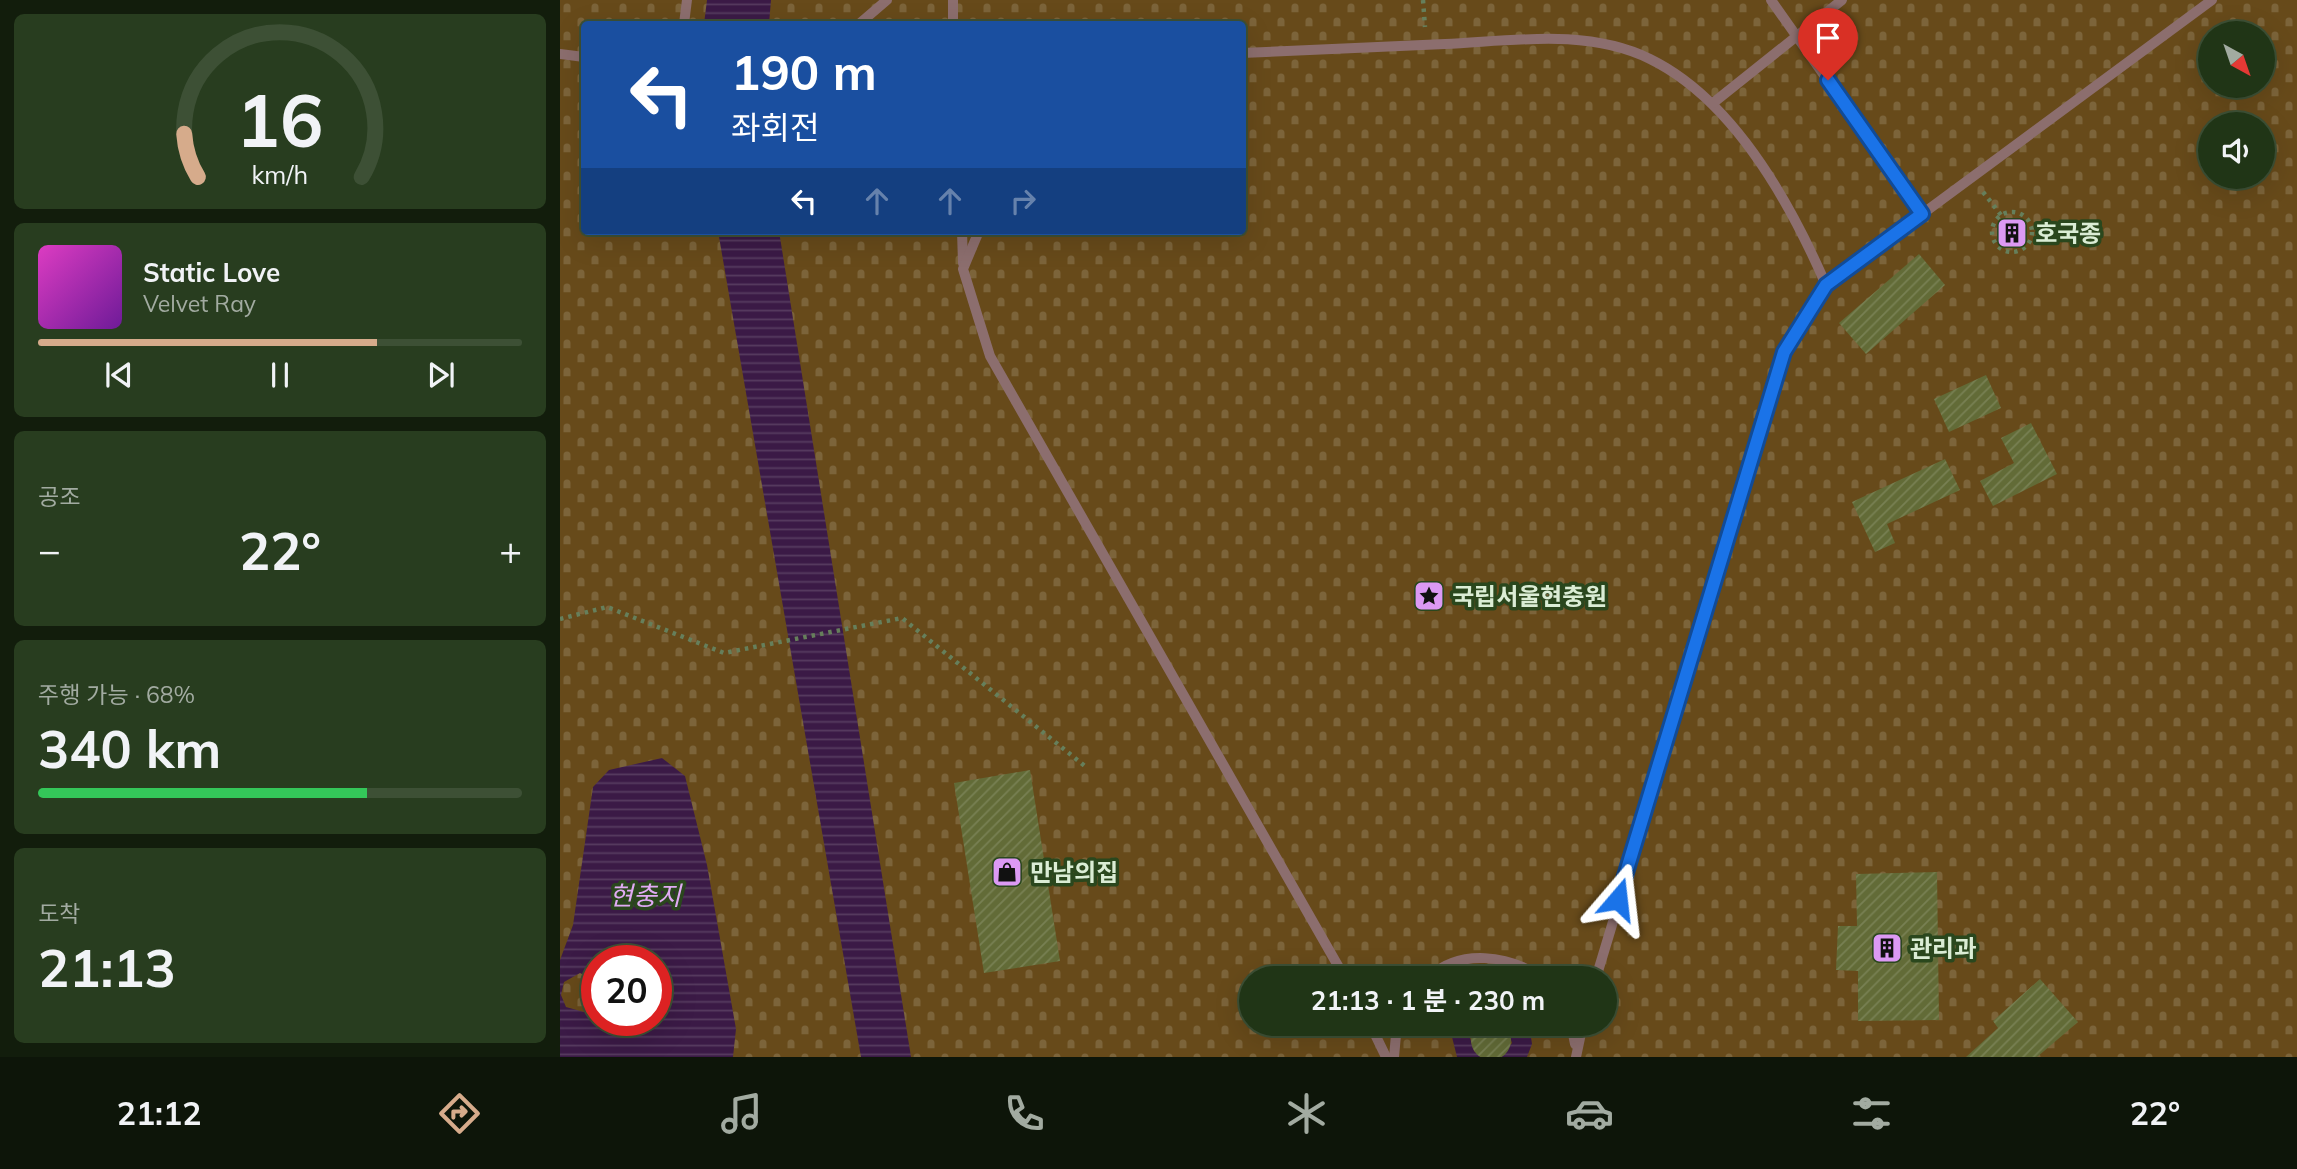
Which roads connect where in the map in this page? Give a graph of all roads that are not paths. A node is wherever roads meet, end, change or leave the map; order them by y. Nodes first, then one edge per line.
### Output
1 (687, 0) edge
2 (887, 0) edge
3 (953, 0) edge
4 (1771, 0) edge
5 (1842, 0) edge
6 (2212, 0) edge
7 (684, 21) edge
8 (862, 21) edge
9 (954, 21) edge
10 (1797, 36) junction
11 (1246, 53) edge
12 (560, 54) edge
13 (581, 57) edge
14 (1713, 103) junction
15 (1922, 214) junction
16 (962, 235) edge
17 (977, 235) edge
18 (963, 270) junction
19 (1826, 285) junction
20 (1338, 966) edge
21 (1451, 966) edge
22 (1525, 966) edge
23 (1600, 966) edge
24 (1376, 1036) edge
25 (1395, 1036) edge
26 (1575, 1036) edge
27 (1580, 1036) edge
28 (1386, 1057) edge
29 (1394, 1057) edge
30 (1575, 1057) edge

1 - 7 lane
2 - 8 lane
3 - 9 lane
4 - 10 lane
5 - 10 lane
6 - 15 lane
10 - 14 lane
10 - 15 lane
11 - 14 lane
12 - 13 lane
14 - 19 lane
15 - 19 lane
16 - 18 lane
17 - 18 lane
18 - 20 lane
19 - 23 lane
21 - 22 lane
24 - 28 lane
25 - 29 lane
26 - 30 lane
27 - 30 lane

